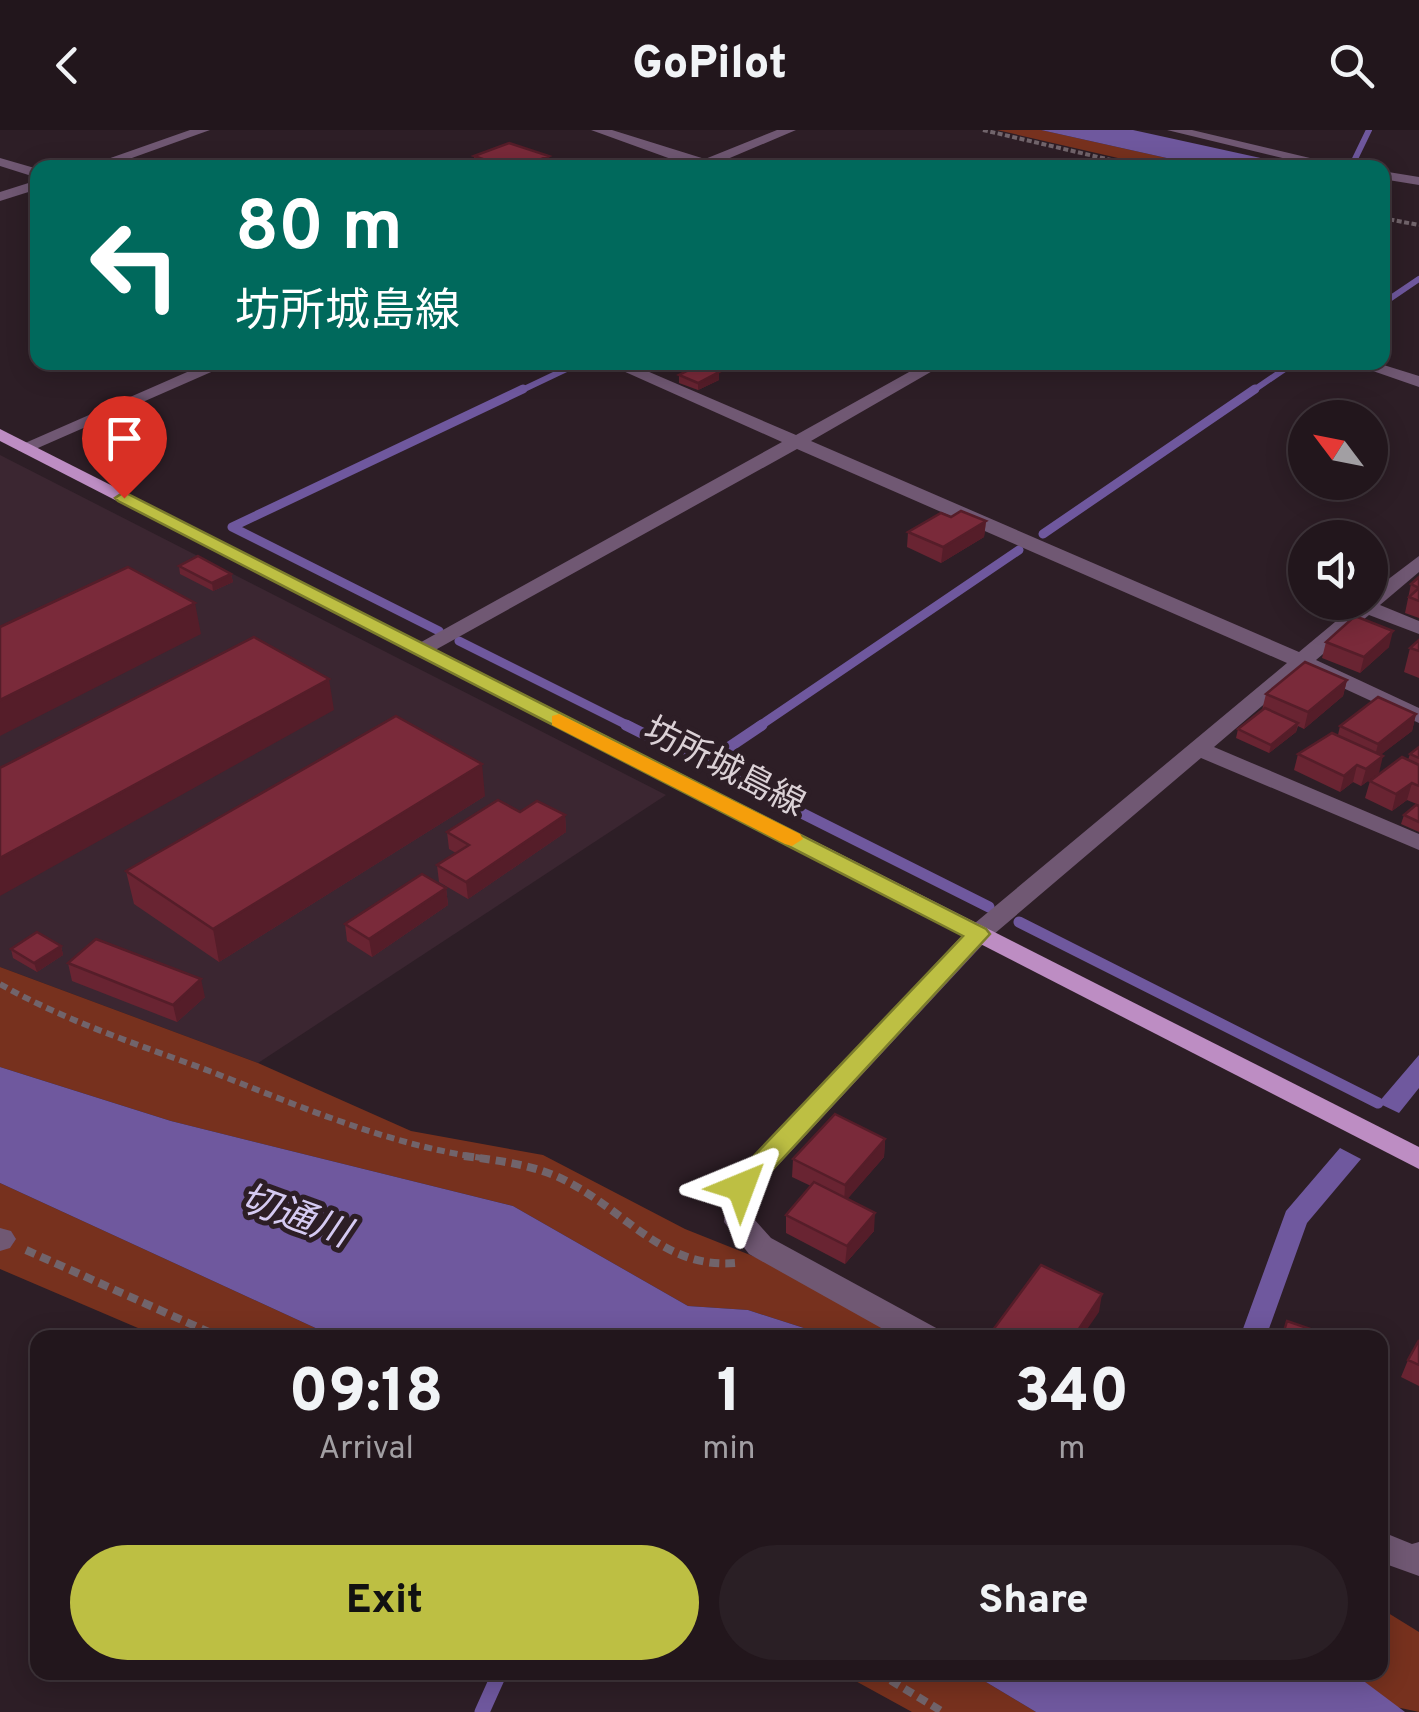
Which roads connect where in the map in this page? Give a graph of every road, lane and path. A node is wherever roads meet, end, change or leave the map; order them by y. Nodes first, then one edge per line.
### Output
1 (203, 130) edge
2 (598, 130) edge
3 (789, 130) edge
4 (984, 130) edge
5 (1174, 130) edge
6 (113, 160) edge
7 (690, 160) edge
8 (722, 160) edge
9 (1112, 160) edge
10 (1309, 160) edge
11 (0, 162) edge
12 (30, 171) edge
13 (1390, 176) edge
14 (1419, 181) edge
15 (30, 187) edge
16 (0, 197) edge
17 (1390, 219) edge
18 (1419, 224) edge
19 (207, 370) edge
20 (631, 370) edge
21 (926, 370) edge
22 (1381, 370) edge
23 (1419, 382) edge
24 (0, 434) edge
25 (796, 444) junction
26 (25, 446) junction
27 (1419, 562) edge
28 (1388, 589) edge
29 (1388, 616) edge
30 (1352, 620) edge
31 (1419, 628) edge
32 (421, 650) junction
33 (1300, 660) junction
34 (1419, 716) edge
35 (1197, 748) junction
36 (1419, 844) edge
37 (978, 934) junction
38 (0, 984) edge
39 (1419, 1159) edge
40 (1, 1240) edge
41 (760, 1246) junction
42 (204, 1330) edge
43 (912, 1330) edge
44 (1388, 1550) edge
45 (1419, 1557) edge
46 (890, 1680) edge
47 (943, 1712) edge

1 - 6 street
2 - 7 street
3 - 8 street
4 - 9 path
5 - 10 street
11 - 12 street
13 - 14 street
15 - 16 street
17 - 18 path
19 - 26 street
20 - 25 street
21 - 25 street
22 - 23 street
24 - 26 main road, 坊所城島線
25 - 32 street
25 - 33 street
26 - 32 main road, 坊所城島線
27 - 28 street
29 - 31 street
30 - 33 street
32 - 37 main road, 坊所城島線
33 - 34 street
33 - 35 street
35 - 36 street
35 - 37 street
37 - 39 main road, 坊所城島線
37 - 41 street
38 - 41 path
40 - 42 path
41 - 43 street
44 - 45 street
46 - 47 path

